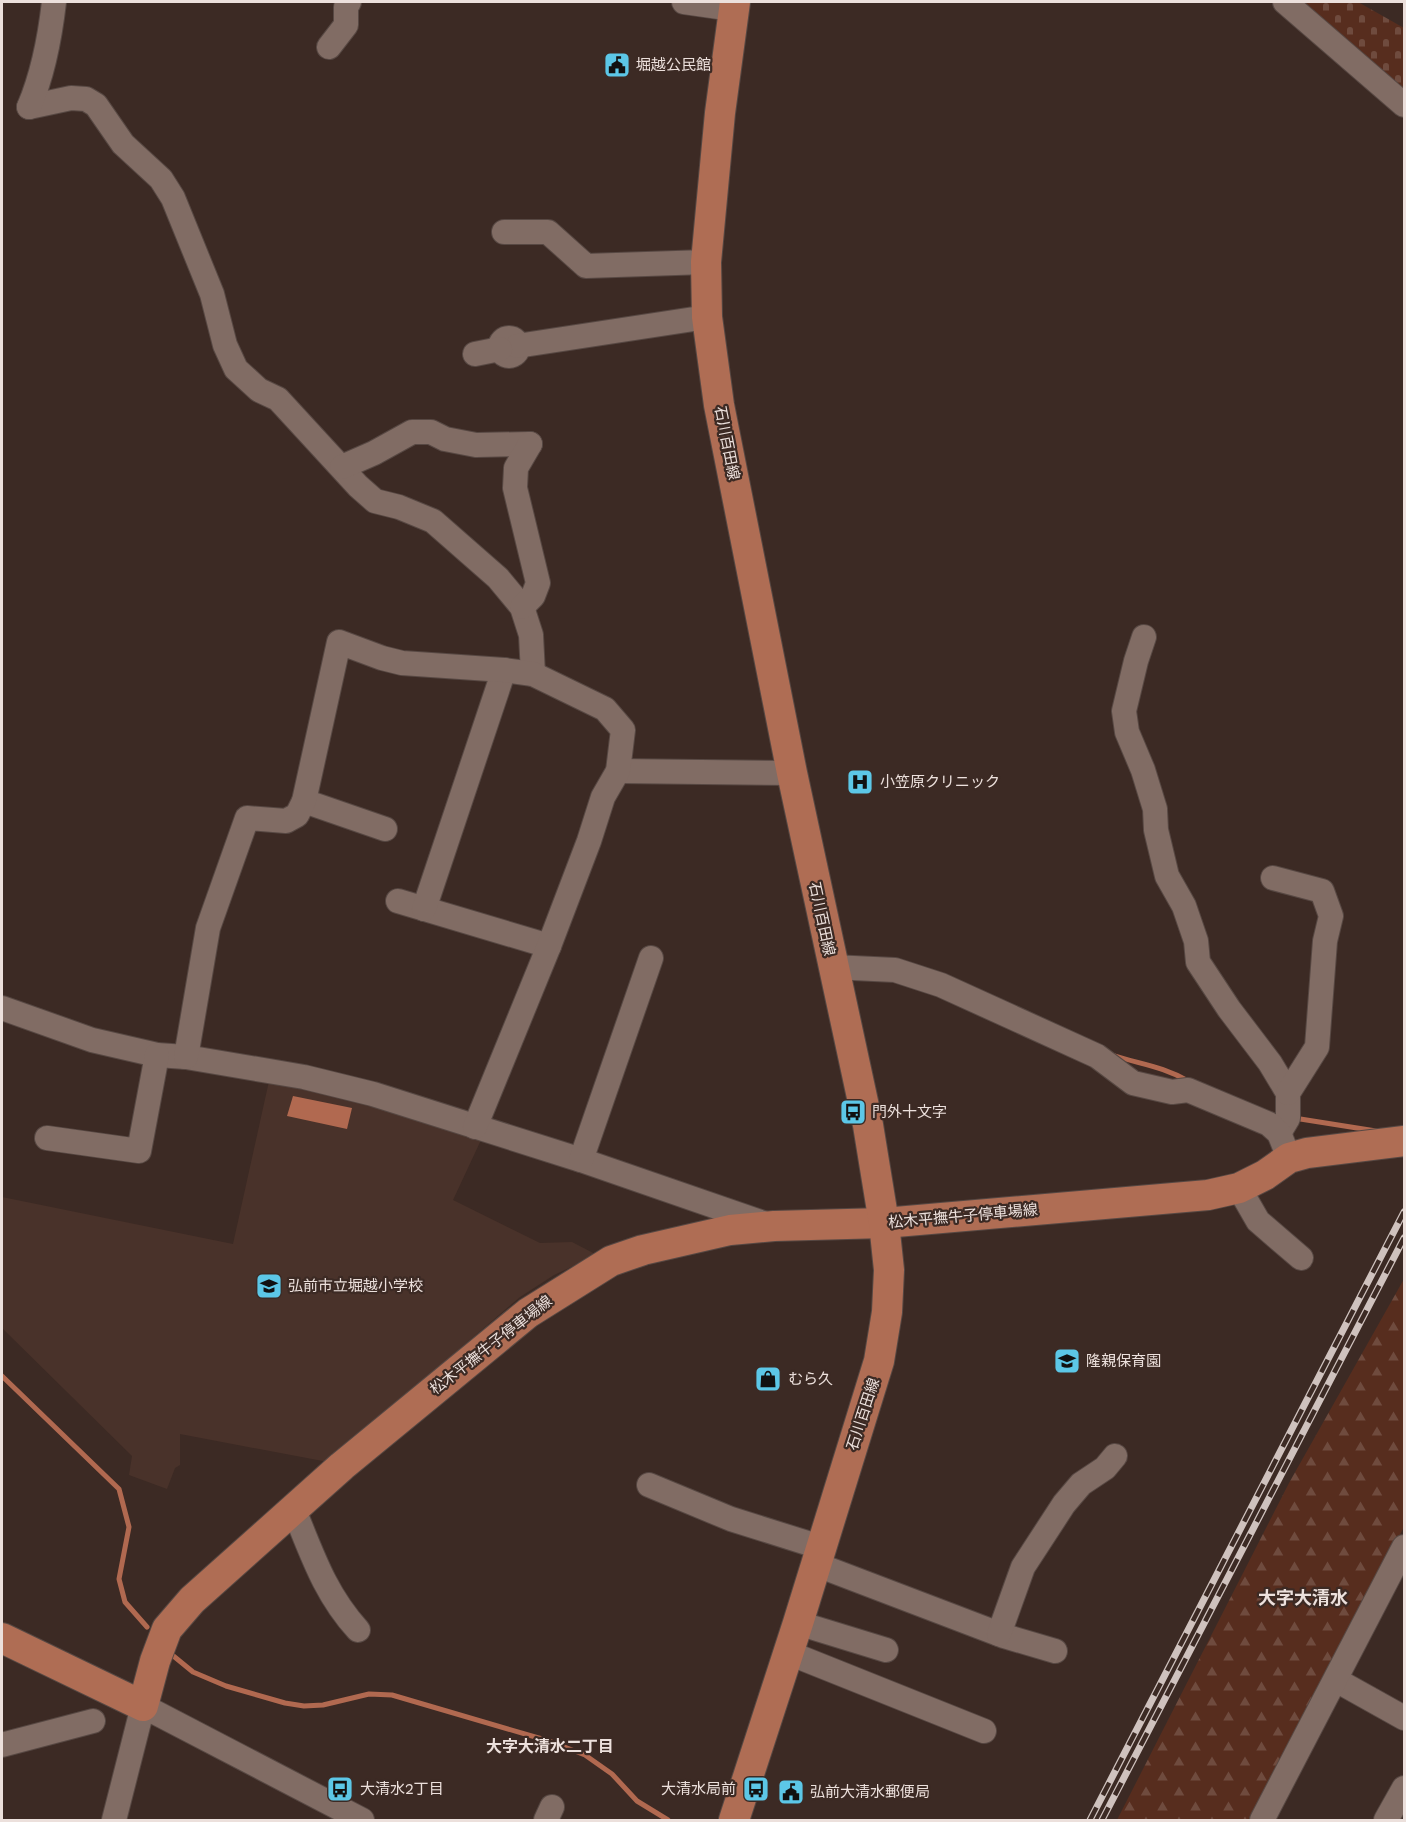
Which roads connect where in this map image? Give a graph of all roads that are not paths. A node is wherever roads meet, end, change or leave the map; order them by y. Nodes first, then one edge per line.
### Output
1 (54, 2) edge
2 (349, 2) edge
3 (684, 2) edge
4 (1285, 2) edge
5 (734, 5) edge
6 (329, 47) dead end
7 (1404, 105) edge
8 (504, 232) dead end
9 (706, 262) junction
10 (707, 317) junction
11 (475, 354) dead end
12 (342, 467) junction
13 (522, 607) junction
14 (1144, 637) dead end
15 (504, 670) junction
16 (533, 674) junction
17 (618, 771) junction
18 (792, 773) junction
19 (304, 801) junction
20 (385, 829) dead end
21 (1273, 878) dead end
22 (398, 901) dead end
23 (424, 909) junction
24 (549, 946) junction
25 (651, 958) dead end
26 (832, 967) junction
27 (2, 1008) edge
28 (158, 1055) junction
29 (186, 1057) junction
30 (1288, 1092) junction
31 (475, 1127) junction
32 (48, 1138) dead end
33 (1404, 1141) edge
34 (1284, 1145) junction
35 (581, 1160) junction
36 (1239, 1188) junction
37 (884, 1223) junction
38 (774, 1226) junction
39 (1301, 1258) dead end
40 (1115, 1456) dead end
41 (649, 1485) dead end
42 (294, 1510) junction
43 (1404, 1547) edge
44 (818, 1556) junction
45 (798, 1623) junction
46 (358, 1630) dead end
47 (999, 1634) junction
48 (2, 1638) edge
49 (886, 1650) dead end
50 (1055, 1651) dead end
51 (789, 1653) junction
52 (1336, 1680) junction
53 (143, 1706) junction
54 (1404, 1718) edge
55 (93, 1721) dead end
56 (984, 1731) dead end
57 (2, 1745) edge
58 (1404, 1788) edge
59 (114, 1821) edge
60 (362, 1821) edge
61 (734, 1821) edge
62 (1262, 1821) edge
63 (1386, 1821) edge

1 - 12 street
2 - 6 street
3 - 5 street
4 - 7 street
5 - 9 main road, 石川百田線
8 - 9 street
9 - 10 main road, 石川百田線
10 - 11 street
10 - 18 main road, 石川百田線
12 - 13 street
12 - 13 street
13 - 16 street
14 - 30 street
15 - 16 street
15 - 19 street
15 - 23 street
16 - 17 street
17 - 18 street
17 - 24 street
18 - 26 main road, 石川百田線
19 - 20 street
19 - 29 street
21 - 30 street
22 - 23 street
23 - 24 street
24 - 31 street
25 - 35 street
26 - 34 street
26 - 37 main road, 石川百田線
27 - 28 street
28 - 29 street
28 - 32 street
29 - 31 street
30 - 34 street
31 - 35 street
33 - 34 main road, 松木平撫牛子停車場線
34 - 36 main road, 松木平撫牛子停車場線
35 - 38 street
36 - 37 main road, 松木平撫牛子停車場線
36 - 39 street
37 - 38 main road, 松木平撫牛子停車場線
37 - 44 main road, 石川百田線
38 - 42 main road, 松木平撫牛子停車場線
40 - 47 street
41 - 44 street
42 - 46 street
42 - 53 main road, 松木平撫牛子停車場線
43 - 52 street
44 - 45 main road, 石川百田線
44 - 47 street
45 - 49 street
45 - 51 main road, 石川百田線
47 - 50 street
48 - 53 main road
51 - 56 street
51 - 61 main road, 石川百田線
52 - 54 street
52 - 62 street
53 - 59 street
53 - 60 street
55 - 57 street
58 - 63 street

